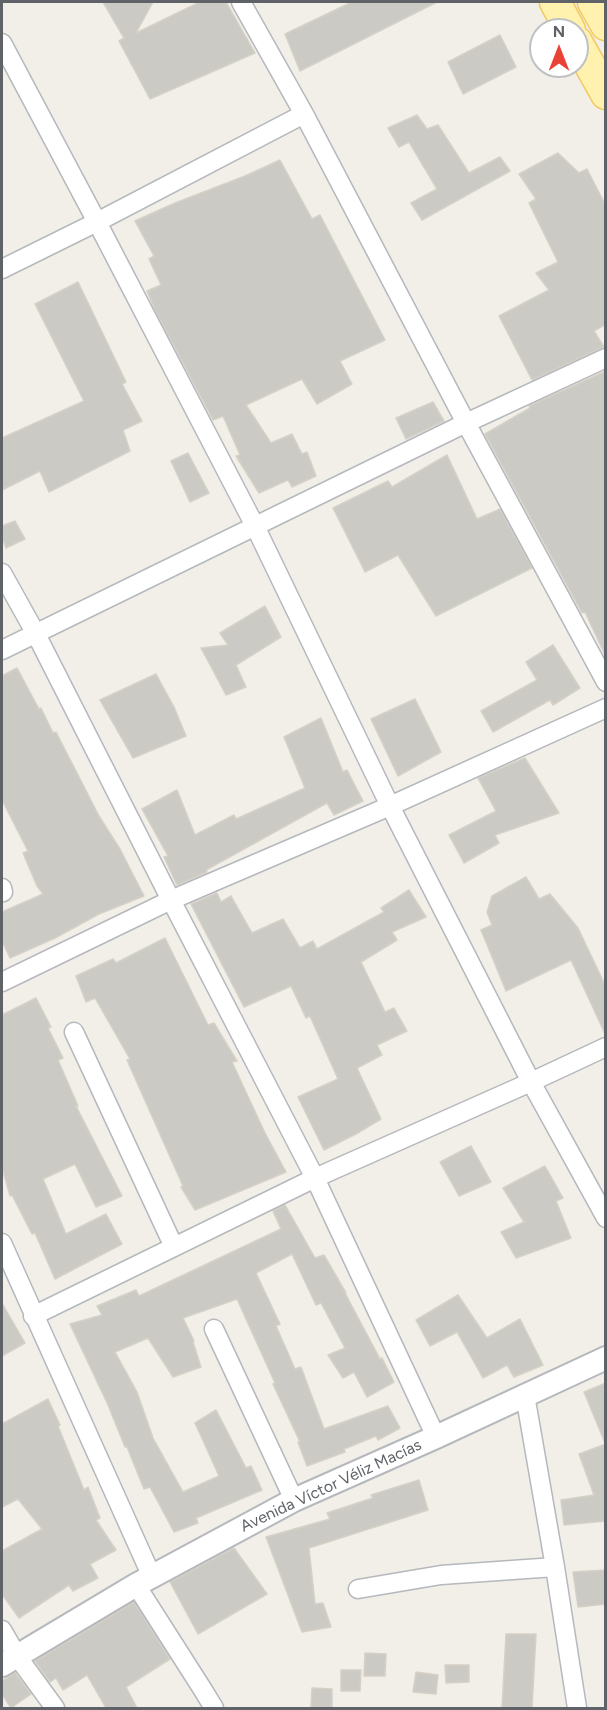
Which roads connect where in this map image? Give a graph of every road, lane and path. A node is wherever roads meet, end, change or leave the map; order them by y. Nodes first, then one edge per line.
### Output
1 (242, 2) edge
2 (555, 2) edge
3 (592, 2) edge
4 (564, 18) edge
5 (606, 25) edge
6 (2, 43) edge
7 (589, 64) edge
8 (606, 94) edge
9 (303, 114) junction
10 (97, 222) junction
11 (2, 269) edge
12 (606, 358) edge
13 (466, 423) junction
14 (255, 526) junction
15 (2, 573) edge
16 (36, 634) junction
17 (2, 650) edge
18 (606, 682) edge
19 (606, 708) edge
20 (390, 806) junction
21 (171, 900) junction
22 (2, 982) edge
23 (74, 1032) dead end
24 (606, 1047) edge
25 (531, 1082) junction
26 (315, 1178) junction
27 (606, 1218) edge
28 (2, 1243) edge
29 (174, 1247) junction
30 (8, 1276) edge
31 (33, 1316) junction
32 (214, 1329) dead end
33 (606, 1358) edge
34 (525, 1395) junction
35 (436, 1437) junction
36 (294, 1500) junction
37 (555, 1567) junction
38 (144, 1581) junction
39 (358, 1589) dead end
40 (2, 1630) edge
41 (9, 1660) edge
42 (55, 1708) edge
43 (214, 1708) edge
44 (577, 1708) edge

1 - 9 street
2 - 4 main road
3 - 5 main road
6 - 10 street
7 - 8 main road
9 - 10 street
9 - 13 street
10 - 11 street
10 - 14 street
12 - 13 street
13 - 14 street
13 - 18 street
14 - 16 street
14 - 20 street
15 - 16 street
16 - 17 street
16 - 21 street
19 - 20 street
20 - 21 street
20 - 25 street
21 - 22 street
21 - 26 street
23 - 29 street
24 - 25 street
25 - 26 street
25 - 27 street
26 - 29 street
26 - 35 street
28 - 30 street
29 - 31 street
30 - 31 street
31 - 38 street
32 - 36 street
33 - 34 street, Avenida Víctor Véliz Macías
34 - 35 street, Avenida Víctor Véliz Macías
34 - 37 street
35 - 36 street, Avenida Víctor Véliz Macías
36 - 38 street, Avenida Víctor Véliz Macías
37 - 39 street
37 - 44 street
38 - 41 street, Avenida Víctor Véliz Macías
38 - 43 street
40 - 41 street
41 - 42 street

